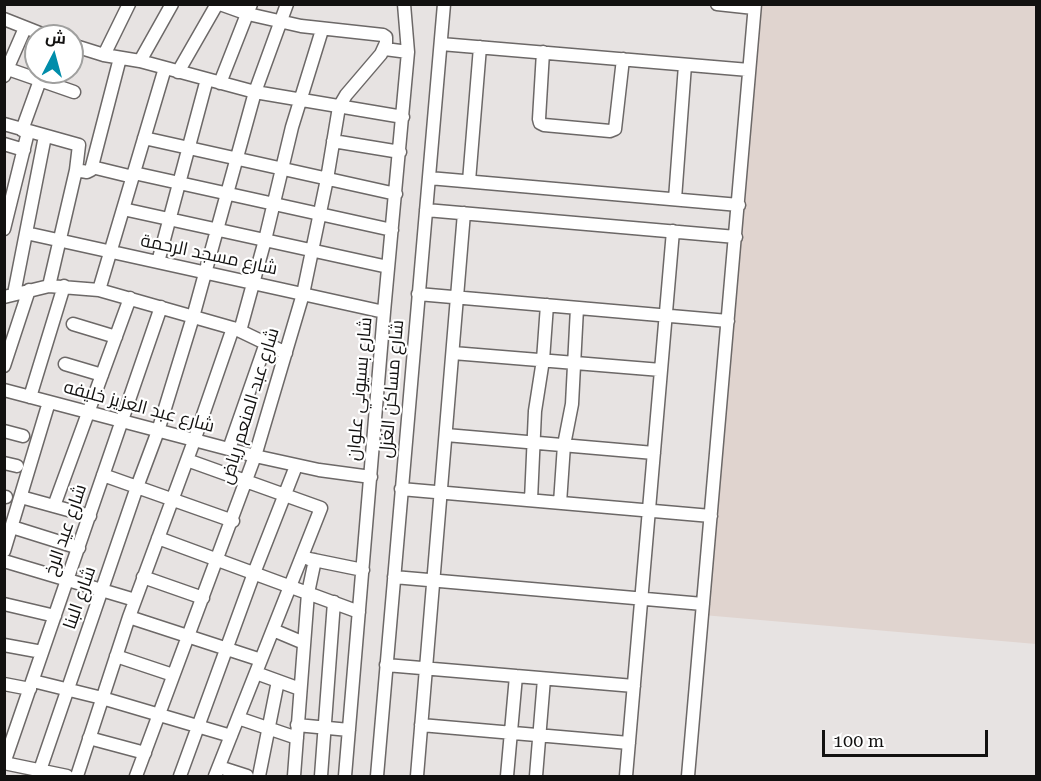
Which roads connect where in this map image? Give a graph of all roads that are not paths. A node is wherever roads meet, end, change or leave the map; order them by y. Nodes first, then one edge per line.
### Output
1 (129, 4) edge
2 (172, 4) edge
3 (219, 4) edge
4 (287, 4) edge
5 (404, 4) edge
6 (444, 4) edge
7 (717, 4) edge
8 (755, 6) edge
9 (250, 9) edge
10 (4, 19) edge
11 (282, 23) junction
12 (24, 27) edge
13 (24, 29) edge
14 (322, 30) junction
15 (441, 44) junction
16 (480, 47) junction
17 (84, 49) edge
18 (385, 49) junction
19 (408, 52) junction
20 (543, 52) junction
21 (104, 55) junction
22 (120, 58) junction
23 (623, 60) junction
24 (140, 62) junction
25 (685, 65) junction
26 (165, 68) junction
27 (750, 70) junction
28 (6, 72) edge
29 (178, 72) junction
30 (24, 74) edge
31 (207, 79) junction
32 (220, 83) junction
33 (39, 84) edge
34 (58, 84) edge
35 (74, 92) dead end
36 (255, 92) junction
37 (299, 101) junction
38 (339, 107) junction
39 (403, 117) junction
40 (4, 124) edge
41 (26, 131) junction
42 (45, 136) junction
43 (144, 138) junction
44 (333, 141) junction
45 (4, 144) edge
46 (188, 148) junction
47 (24, 150) junction
48 (400, 153) junction
49 (237, 159) junction
50 (92, 167) junction
51 (282, 169) junction
52 (76, 170) junction
53 (133, 175) junction
54 (429, 177) junction
55 (327, 179) junction
56 (469, 181) junction
57 (179, 183) junction
58 (226, 193) junction
59 (396, 194) junction
60 (675, 200) junction
61 (274, 204) junction
62 (739, 205) junction
63 (123, 209) junction
64 (426, 210) junction
65 (464, 213) junction
66 (320, 214) junction
67 (169, 219) junction
68 (4, 229) edge
69 (216, 229) junction
70 (392, 230) junction
71 (673, 231) junction
72 (26, 233) junction
73 (736, 237) junction
74 (265, 240) junction
75 (60, 241) junction
76 (313, 250) junction
77 (110, 252) junction
78 (158, 262) junction
79 (388, 267) junction
80 (205, 273) junction
81 (254, 284) junction
82 (49, 286) junction
83 (64, 286) junction
84 (29, 290) junction
85 (99, 290) junction
86 (303, 294) junction
87 (418, 294) junction
88 (9, 296) edge
89 (457, 297) junction
90 (130, 298) junction
91 (547, 305) junction
92 (161, 307) junction
93 (577, 308) junction
94 (384, 312) junction
95 (666, 316) junction
96 (193, 317) junction
97 (728, 321) junction
98 (73, 324) dead end
99 (237, 330) junction
100 (10, 331) edge
101 (116, 337) junction
102 (266, 343) junction
103 (286, 353) junction
104 (453, 354) junction
105 (543, 360) junction
106 (574, 363) junction
107 (65, 364) dead end
108 (4, 366) edge
109 (661, 370) junction
110 (102, 375) junction
111 (4, 390) edge
112 (30, 397) junction
113 (49, 402) junction
114 (89, 413) junction
115 (122, 422) junction
116 (4, 431) edge
117 (158, 431) junction
118 (446, 435) junction
119 (23, 436) dead end
120 (194, 441) junction
121 (534, 443) junction
122 (564, 445) junction
123 (230, 450) junction
124 (654, 453) junction
125 (255, 456) junction
126 (187, 460) junction
127 (296, 466) junction
128 (103, 475) junction
129 (371, 477) junction
130 (247, 481) junction
131 (137, 487) junction
132 (401, 489) junction
133 (441, 493) junction
134 (285, 494) junction
135 (21, 497) junction
136 (172, 499) junction
137 (531, 501) junction
138 (560, 503) junction
139 (54, 506) junction
140 (649, 510) junction
141 (90, 516) junction
142 (711, 516) junction
143 (232, 521) junction
144 (12, 528) junction
145 (158, 538) junction
146 (79, 548) junction
147 (4, 551) edge
148 (301, 557) junction
149 (218, 560) junction
150 (315, 560) junction
151 (4, 561) edge
152 (363, 570) junction
153 (254, 573) junction
154 (143, 577) junction
155 (394, 577) junction
156 (68, 580) junction
157 (433, 580) junction
158 (290, 586) junction
159 (102, 590) junction
160 (308, 593) junction
161 (203, 598) junction
162 (642, 598) junction
163 (135, 600) junction
164 (334, 602) junction
165 (4, 604) edge
166 (703, 604) junction
167 (359, 612) junction
168 (55, 616) junction
169 (129, 617) junction
170 (273, 630) junction
171 (189, 635) junction
172 (304, 643) junction
173 (4, 645) edge
174 (226, 647) junction
175 (42, 652) junction
176 (116, 656) junction
177 (261, 660) junction
178 (386, 665) junction
179 (426, 668) junction
180 (256, 673) junction
181 (172, 675) junction
182 (516, 676) junction
183 (544, 679) junction
184 (278, 681) junction
185 (4, 684) edge
186 (31, 685) junction
187 (634, 686) junction
188 (300, 689) junction
189 (68, 690) junction
190 (102, 698) junction
191 (158, 715) junction
192 (238, 718) junction
193 (11, 725) edge
194 (421, 725) junction
195 (197, 726) junction
196 (325, 728) junction
197 (270, 729) junction
198 (349, 730) junction
199 (297, 732) junction
200 (511, 733) junction
201 (539, 735) junction
202 (231, 736) junction
203 (89, 738) junction
204 (629, 743) junction
205 (145, 753) junction
206 (5, 763) edge
207 (217, 772) edge
208 (39, 773) edge
209 (67, 777) edge
210 (77, 777) edge
211 (136, 777) edge
212 (180, 777) edge
213 (248, 777) edge
214 (259, 777) edge
215 (294, 777) edge
216 (321, 777) edge
217 (345, 777) edge
218 (377, 777) edge
219 (417, 777) edge
220 (507, 777) edge
221 (536, 777) edge
222 (626, 777) edge
223 (688, 777) edge

1 - 21 street
2 - 24 street
3 - 9 street
3 - 29 street
4 - 11 street, شارع البنا
5 - 19 street, شارع بسيوني علوان
6 - 15 street, شارع مساكن الغزل
7 - 8 street
8 - 27 street
9 - 11 street
9 - 32 street
10 - 12 street
11 - 14 street
11 - 36 street, شارع البنا
13 - 28 street
14 - 18 street
14 - 37 street
15 - 16 street
15 - 54 street, شارع مساكن الغزل
16 - 20 street
16 - 56 street
17 - 21 street
18 - 19 street
18 - 38 street, شارع عبد المنعم رياض
19 - 39 street, شارع بسيوني علوان
20 - 23 street
20 - 23 street
21 - 22 street
22 - 24 street
22 - 50 street
23 - 25 street
24 - 26 street
25 - 27 street
25 - 60 street
26 - 29 street
26 - 43 street
27 - 62 street
28 - 30 street
29 - 31 street
31 - 32 street
31 - 46 street
32 - 36 street
33 - 41 street
34 - 35 street
36 - 37 street
36 - 49 street, شارع البنا
37 - 38 street
37 - 51 street
38 - 39 street
38 - 44 street, شارع عبد المنعم رياض
39 - 48 street, شارع بسيوني علوان
40 - 41 street
41 - 42 street
41 - 47 street
42 - 52 street
42 - 72 street
43 - 46 street
43 - 53 street
44 - 48 street
44 - 55 street, شارع عبد المنعم رياض
45 - 47 street
46 - 49 street
46 - 57 street
47 - 68 street
48 - 59 street, شارع بسيوني علوان
49 - 51 street
49 - 58 street, شارع البنا
50 - 52 street
50 - 53 street
51 - 55 street
51 - 61 street
52 - 75 street
53 - 57 street
53 - 63 street
54 - 56 street
54 - 64 street, شارع مساكن الغزل
55 - 59 street
55 - 66 street, شارع عبد المنعم رياض
56 - 60 street
57 - 58 street
57 - 67 street
58 - 61 street
58 - 69 street, شارع البنا
59 - 70 street, شارع بسيوني علوان
60 - 62 street
61 - 66 street
61 - 74 street
62 - 73 street
63 - 67 street
63 - 77 street
64 - 65 street
64 - 87 street, شارع مساكن الغزل
65 - 71 street
65 - 89 street
66 - 70 street
66 - 76 street, شارع عبد المنعم رياض
67 - 69 street
67 - 78 street
69 - 74 street
69 - 80 street, شارع البنا
70 - 79 street, شارع بسيوني علوان
71 - 73 street
71 - 95 street
72 - 75 street, شارع مسجد الرحمة
72 - 88 street
73 - 97 street
74 - 76 street
74 - 81 street
75 - 77 street, شارع مسجد الرحمة
75 - 82 street
76 - 79 street
76 - 86 street, شارع عبد المنعم رياض
77 - 78 street, شارع مسجد الرحمة
77 - 85 street
78 - 80 street, شارع مسجد الرحمة
79 - 94 street, شارع بسيوني علوان
80 - 81 street, شارع مسجد الرحمة
80 - 96 street, شارع البنا
81 - 86 street, شارع مسجد الرحمة
81 - 99 street
82 - 83 street
82 - 84 street
83 - 85 street
83 - 112 street
84 - 88 street
84 - 100 street
85 - 90 street
86 - 94 street, شارع مسجد الرحمة
86 - 103 street, شارع عبد المنعم رياض
87 - 89 street
87 - 132 street, شارع مساكن الغزل
89 - 91 street
89 - 104 street
90 - 92 street
90 - 101 street
91 - 93 street
91 - 105 street
92 - 96 street
92 - 115 street, شارع عيد الرخ
93 - 95 street
93 - 106 street
94 - 129 street, شارع بسيوني علوان
95 - 97 street
95 - 109 street
96 - 99 street
96 - 117 street, شارع البنا
97 - 142 street
98 - 101 street
99 - 102 street
99 - 120 street
100 - 108 street
101 - 110 street
102 - 103 street
102 - 123 street
103 - 125 street, شارع عبد المنعم رياض
104 - 105 street
104 - 118 street
105 - 106 street
105 - 121 street
106 - 109 street
106 - 122 street
107 - 110 street
109 - 124 street
110 - 114 street
111 - 112 street, شارع عبد العزيز خليفه
112 - 113 street, شارع عبد العزيز خليفه
113 - 114 street, شارع عبد العزيز خليفه
113 - 135 street
114 - 115 street, شارع عبد العزيز خليفه
114 - 139 street
115 - 117 street, شارع عبد العزيز خليفه
115 - 128 street, شارع عيد الرخ
116 - 119 street
117 - 120 street, شارع عبد العزيز خليفه
117 - 131 street, شارع البنا
118 - 121 street
118 - 133 street
120 - 123 street, شارع عبد العزيز خليفه
120 - 126 street
121 - 122 street
121 - 137 street
122 - 124 street
122 - 138 street
123 - 125 street, شارع عبد العزيز خليفه
124 - 140 street
125 - 127 street, شارع عبد العزيز خليفه
125 - 130 street, شارع عبد المنعم رياض
126 - 130 street
126 - 136 street
127 - 129 street, شارع عبد العزيز خليفه
127 - 134 street
128 - 131 street
128 - 141 street, شارع عيد الرخ
129 - 152 street, شارع بسيوني علوان
130 - 134 street
130 - 143 street, شارع عبد المنعم رياض
131 - 136 street
131 - 159 street, شارع البنا
132 - 133 street
132 - 155 street, شارع مساكن الغزل
133 - 137 street
133 - 157 street
134 - 148 street
134 - 153 street
135 - 139 street
135 - 144 street
136 - 143 street
136 - 145 street
137 - 138 street
138 - 140 street
139 - 141 street
140 - 142 street
140 - 162 street
141 - 146 street, شارع عيد الرخ
142 - 166 street
143 - 149 street, شارع عبد المنعم رياض
144 - 146 street
144 - 147 street
145 - 149 street
145 - 154 street
146 - 156 street, شارع عيد الرخ
148 - 150 street
148 - 158 street
149 - 153 street
149 - 161 street, شارع عبد المنعم رياض
150 - 152 street
150 - 160 street
151 - 156 street
152 - 167 street, شارع بسيوني علوان
153 - 158 street
153 - 174 street
154 - 161 street
154 - 163 street
155 - 157 street
155 - 178 street, شارع مساكن الغزل
156 - 159 street
156 - 168 street, شارع عيد الرخ
157 - 162 street
157 - 179 street
158 - 160 street
158 - 170 street
159 - 163 street
159 - 189 street, شارع البنا
160 - 164 street
160 - 172 street
161 - 171 street, شارع عبد المنعم رياض
162 - 166 street
162 - 187 street
163 - 169 street
164 - 167 street
164 - 196 street
165 - 168 street
166 - 223 street
167 - 198 street, شارع بسيوني علوان
168 - 175 street, شارع عيد الرخ
169 - 171 street
169 - 176 street
170 - 172 street
170 - 177 street
171 - 174 street
171 - 181 street, شارع عبد المنعم رياض
172 - 188 street
173 - 175 street
174 - 177 street
174 - 195 street
175 - 186 street, شارع عيد الرخ
176 - 181 street
176 - 190 street
177 - 180 street
178 - 179 street
178 - 218 street, شارع مساكن الغزل
179 - 182 street
179 - 194 street
180 - 184 street
180 - 192 street
181 - 191 street, شارع عبد المنعم رياض
182 - 183 street
182 - 200 street
183 - 187 street
183 - 201 street
184 - 188 street
184 - 197 street
185 - 186 street
186 - 189 street
186 - 193 street, شارع عيد الرخ
187 - 204 street
188 - 199 street
189 - 190 street
189 - 208 street, شارع البنا
190 - 191 street
190 - 203 street
191 - 195 street
191 - 205 street, شارع عبد المنعم رياض
192 - 197 street
192 - 202 street
193 - 206 street, شارع عيد الرخ
194 - 200 street
194 - 219 street
195 - 202 street
195 - 212 street
196 - 198 street
196 - 199 street
196 - 216 street
197 - 199 street
197 - 214 street
198 - 217 street, شارع بسيوني علوان
199 - 215 street
200 - 201 street
200 - 220 street
201 - 204 street
201 - 221 street
202 - 207 street
203 - 205 street
203 - 210 street
204 - 222 street
205 - 211 street, شارع عبد المنعم رياض
206 - 208 street
207 - 213 street
208 - 209 street

